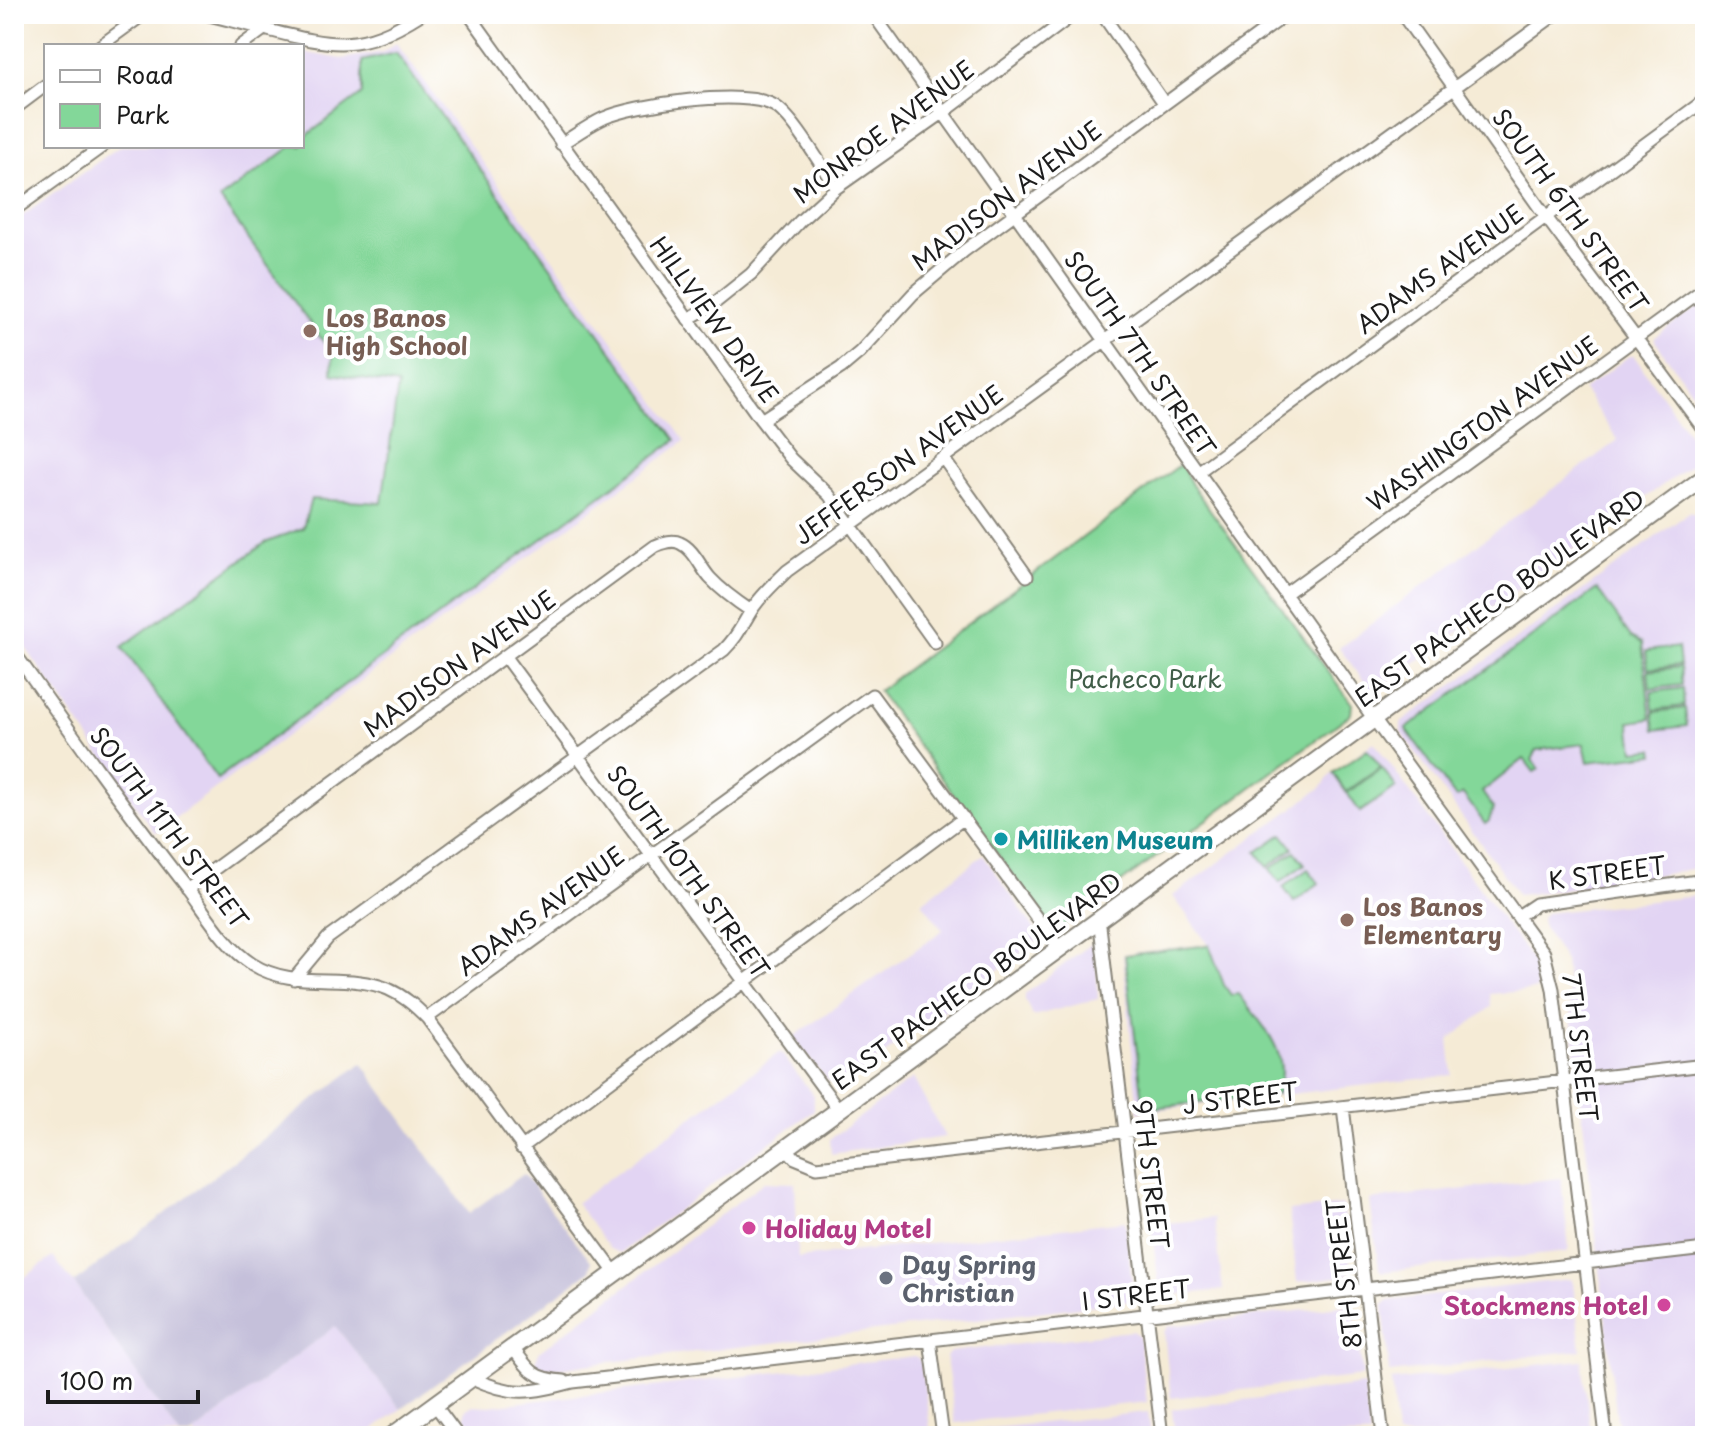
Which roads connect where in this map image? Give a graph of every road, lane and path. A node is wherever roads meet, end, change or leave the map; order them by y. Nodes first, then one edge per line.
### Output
1 (144, 14) edge
2 (205, 14) edge
3 (421, 14) edge
4 (469, 14) edge
5 (873, 14) edge
6 (1074, 14) edge
7 (1102, 14) edge
8 (1287, 14) edge
9 (1402, 14) edge
10 (1556, 14) edge
11 (264, 29) junction
12 (103, 44) edge
13 (244, 44) edge
14 (44, 86) edge
15 (1455, 88) junction
16 (1705, 100) edge
17 (1164, 103) junction
18 (14, 109) edge
19 (944, 112) junction
20 (561, 144) junction
21 (100, 148) edge
22 (836, 188) junction
23 (14, 210) edge
24 (1015, 214) junction
25 (1546, 217) junction
26 (1705, 288) edge
27 (688, 319) junction
28 (1638, 338) junction
29 (1106, 341) junction
30 (761, 420) junction
31 (1705, 431) edge
32 (943, 458) junction
33 (1198, 472) junction
34 (1705, 477) edge
35 (851, 525) junction
36 (1027, 576) dead end
37 (1285, 594) junction
38 (751, 611) junction
39 (935, 643) dead end
40 (14, 652) edge
41 (505, 657) junction
42 (1373, 718) junction
43 (579, 757) junction
44 (964, 818) junction
45 (651, 857) junction
46 (1705, 880) edge
47 (187, 889) junction
48 (1518, 916) junction
49 (1099, 918) junction
50 (1059, 948) junction
51 (294, 979) junction
52 (742, 981) junction
53 (427, 1018) junction
54 (1705, 1065) edge
55 (1564, 1081) junction
56 (1343, 1107) junction
57 (839, 1110) junction
58 (1124, 1133) junction
59 (521, 1148) junction
60 (787, 1149) junction
61 (1705, 1249) edge
62 (1585, 1262) junction
63 (616, 1274) junction
64 (1367, 1288) junction
65 (1148, 1315) junction
66 (930, 1340) junction
67 (513, 1348) junction
68 (472, 1378) junction
69 (573, 1382) junction
70 (435, 1405) junction
71 (1705, 1434) edge
72 (392, 1436) edge
73 (458, 1436) edge
74 (943, 1436) edge
75 (1162, 1436) edge
76 (1383, 1436) edge
77 (1606, 1436) edge
78 (1687, 1436) edge

1 - 12 street
2 - 11 street
3 - 11 street
4 - 20 street, HILLVIEW DRIVE
5 - 19 street, SOUTH 7TH STREET
6 - 19 street, MONROE AVENUE
7 - 17 street
8 - 17 street, MADISON AVENUE
9 - 15 street, SOUTH 6TH STREET
10 - 15 street, JEFFERSON AVENUE
11 - 13 street
14 - 18 street
15 - 25 street, SOUTH 6TH STREET
15 - 29 street, JEFFERSON AVENUE
16 - 25 street, ADAMS AVENUE
17 - 24 street, MADISON AVENUE
19 - 22 street, MONROE AVENUE
19 - 24 street, SOUTH 7TH STREET
20 - 22 street
20 - 27 street, HILLVIEW DRIVE
21 - 23 street
22 - 27 street, MONROE AVENUE
24 - 29 street, SOUTH 7TH STREET
24 - 30 street, MADISON AVENUE
25 - 28 street, SOUTH 6TH STREET
25 - 33 street, ADAMS AVENUE
26 - 28 street, WASHINGTON AVENUE
27 - 30 street, HILLVIEW DRIVE
28 - 31 street, SOUTH 6TH STREET
28 - 37 street, WASHINGTON AVENUE
29 - 32 street, JEFFERSON AVENUE
29 - 33 street, SOUTH 7TH STREET
30 - 35 street, HILLVIEW DRIVE
32 - 35 street, JEFFERSON AVENUE
32 - 36 street
33 - 37 street, SOUTH 7TH STREET
34 - 42 highway, EAST PACHECO BOULEVARD
35 - 38 street, JEFFERSON AVENUE
35 - 39 street, HILLVIEW DRIVE
37 - 42 street, SOUTH 7TH STREET
38 - 41 street, MADISON AVENUE
38 - 43 street, JEFFERSON AVENUE
40 - 47 street, SOUTH 11TH STREET
41 - 43 street, SOUTH 10TH STREET
41 - 47 street, MADISON AVENUE
42 - 48 street, 7TH STREET
42 - 49 highway, EAST PACHECO BOULEVARD
43 - 45 street, SOUTH 10TH STREET
43 - 51 street, JEFFERSON AVENUE
44 - 45 street, ADAMS AVENUE
44 - 50 street
44 - 52 street
45 - 52 street, SOUTH 10TH STREET
45 - 53 street, ADAMS AVENUE
46 - 48 street, K STREET
47 - 51 street, SOUTH 11TH STREET
48 - 55 street, 7TH STREET
49 - 50 highway, EAST PACHECO BOULEVARD
49 - 58 street, 9TH STREET
50 - 57 highway, EAST PACHECO BOULEVARD
51 - 53 street, SOUTH 11TH STREET
52 - 57 street, SOUTH 10TH STREET
52 - 59 street
53 - 59 street, SOUTH 11TH STREET
54 - 55 street, J STREET
55 - 56 street, J STREET
55 - 62 street, 7TH STREET
56 - 58 street, J STREET
56 - 64 street, 8TH STREET
57 - 60 highway, EAST PACHECO BOULEVARD
58 - 60 street, J STREET
58 - 65 street, 9TH STREET
59 - 63 street, SOUTH 11TH STREET
60 - 63 highway, EAST PACHECO BOULEVARD
61 - 62 street, I STREET
62 - 64 street, I STREET
62 - 77 street, 7TH STREET
63 - 67 highway, EAST PACHECO BOULEVARD
64 - 65 street, I STREET
64 - 76 street, 8TH STREET
65 - 66 street, I STREET
65 - 75 street, 9TH STREET
66 - 69 street, I STREET
66 - 74 street
67 - 68 highway, EAST PACHECO BOULEVARD
67 - 69 street, I STREET
68 - 69 street, I STREET
68 - 70 highway, EAST PACHECO BOULEVARD
70 - 72 highway, EAST PACHECO BOULEVARD
70 - 73 street
71 - 78 street

